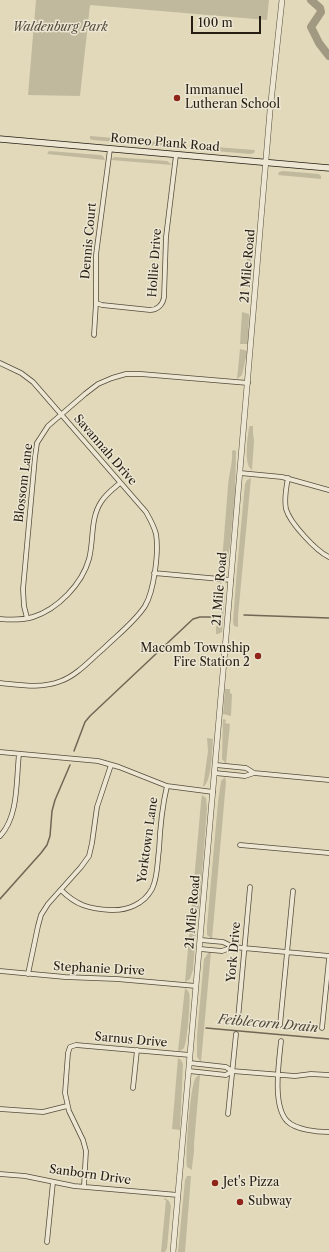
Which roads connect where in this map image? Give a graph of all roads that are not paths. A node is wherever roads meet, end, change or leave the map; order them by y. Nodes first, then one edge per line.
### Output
1 (282, 0) edge
2 (0, 139) edge
3 (110, 149) junction
4 (176, 154) junction
5 (266, 162) junction
6 (329, 168) edge
7 (96, 303) junction
8 (94, 335) dead end
9 (0, 363) edge
10 (248, 383) junction
11 (61, 414) junction
12 (240, 473) junction
13 (288, 478) junction
14 (120, 483) junction
15 (329, 490) edge
16 (329, 556) edge
17 (154, 573) junction
18 (231, 580) junction
19 (27, 618) junction
20 (0, 619) edge
21 (0, 683) edge
22 (0, 752) edge
23 (19, 754) junction
24 (111, 765) junction
25 (216, 765) junction
26 (215, 773) junction
27 (254, 773) junction
28 (329, 780) edge
29 (167, 786) junction
30 (213, 792) junction
31 (0, 836) edge
32 (240, 845) dead end
33 (329, 853) edge
34 (250, 887) dead end
35 (61, 890) junction
36 (293, 890) dead end
37 (200, 940) junction
38 (233, 947) junction
39 (245, 948) junction
40 (200, 949) junction
41 (287, 952) junction
42 (329, 957) edge
43 (0, 971) edge
44 (28, 974) junction
45 (196, 986) junction
46 (238, 1019) dead end
47 (280, 1024) dead end
48 (322, 1028) dead end
49 (236, 1034) dead end
50 (281, 1042) dead end
51 (137, 1050) junction
52 (190, 1055) junction
53 (190, 1063) junction
54 (214, 1066) junction
55 (189, 1071) junction
56 (232, 1071) junction
57 (213, 1074) junction
58 (278, 1075) junction
59 (329, 1075) edge
60 (134, 1088) dead end
61 (67, 1106) junction
62 (0, 1109) edge
63 (228, 1114) dead end
64 (329, 1132) edge
65 (0, 1174) edge
66 (53, 1182) junction
67 (84, 1186) junction
68 (178, 1195) junction
69 (47, 1242) dead end
70 (173, 1252) edge

1 - 5 street, 21 Mile Road
2 - 3 main road, Romeo Plank Road
3 - 4 main road, Romeo Plank Road
3 - 7 street, Dennis Court
4 - 5 main road, Romeo Plank Road
4 - 7 street, Hollie Drive
5 - 6 main road, Romeo Plank Road
5 - 10 street, 21 Mile Road
7 - 8 street, Dennis Court
9 - 11 street, Savannah Drive
10 - 11 street, Blossom Lane
10 - 12 street, 21 Mile Road
11 - 14 street, Savannah Drive
11 - 19 street, Blossom Lane
12 - 13 street
12 - 18 street, 21 Mile Road
13 - 15 street
13 - 16 street
14 - 17 street, Savannah Drive
14 - 19 street
17 - 18 street
17 - 21 street, Savannah Drive
18 - 25 street, 21 Mile Road
19 - 20 street
22 - 23 street
23 - 24 street
23 - 31 street
24 - 29 street
24 - 35 street
25 - 26 street, 21 Mile Road
25 - 27 street
26 - 27 street
26 - 30 street, 21 Mile Road
27 - 28 street
29 - 30 street
29 - 35 street, Yorktown Lane
30 - 37 street, 21 Mile Road
32 - 33 street
34 - 39 street, York Drive
35 - 44 street
36 - 41 street
37 - 38 street
37 - 40 street, 21 Mile Road
38 - 39 street
38 - 40 street
39 - 41 street
39 - 46 street, York Drive
40 - 45 street, 21 Mile Road
41 - 42 street
41 - 47 street
42 - 48 street
43 - 44 street, Stephanie Drive
44 - 45 street, Stephanie Drive
45 - 52 street, 21 Mile Road
49 - 56 street
50 - 58 street
51 - 52 street, Sarnus Drive
51 - 60 street
51 - 61 street, Sarnus Drive
52 - 53 street, 21 Mile Road
53 - 54 street
53 - 55 street, 21 Mile Road
54 - 56 street
54 - 57 street
55 - 57 street
55 - 68 street, 21 Mile Road
56 - 57 street
56 - 58 street
56 - 63 street
58 - 59 street
58 - 64 street
61 - 62 street
61 - 67 street
65 - 66 street, Sanborn Drive
66 - 67 street, Sanborn Drive
66 - 69 street
67 - 68 street, Sanborn Drive
68 - 70 street, 21 Mile Road

